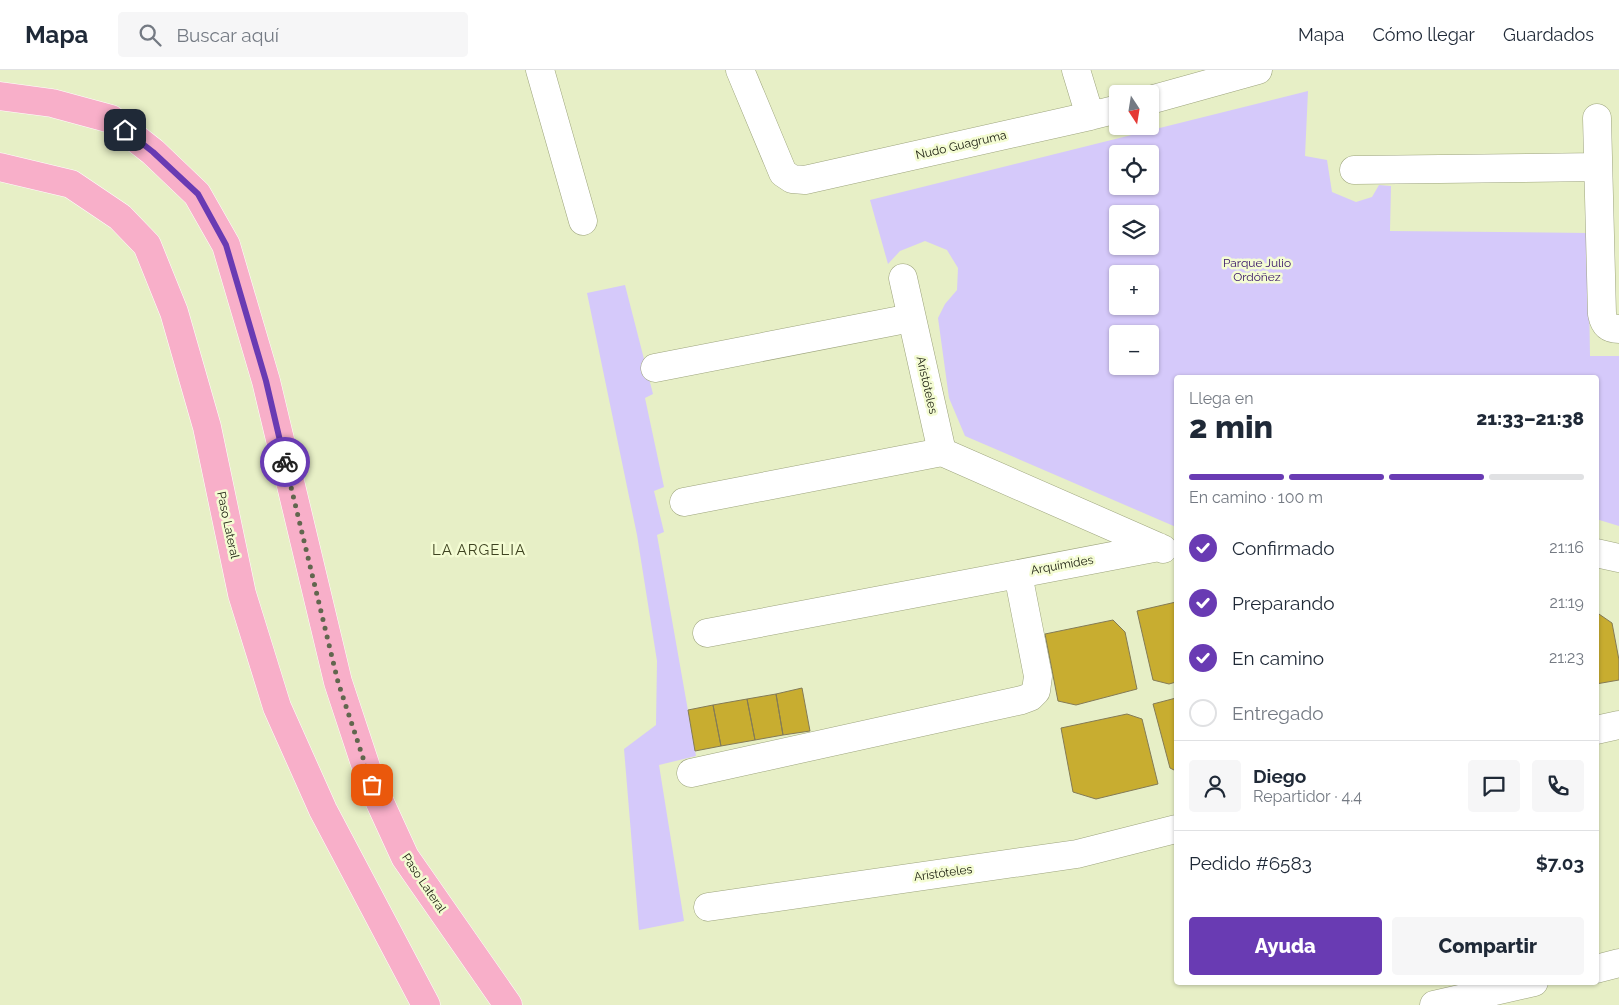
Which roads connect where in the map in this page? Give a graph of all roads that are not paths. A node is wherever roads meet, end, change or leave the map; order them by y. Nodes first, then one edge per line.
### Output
1 (540, 70) edge
2 (740, 70) edge
3 (1076, 70) edge
4 (1258, 70) edge
5 (0, 96) edge
6 (1159, 98) edge
7 (1109, 111) edge
8 (1090, 116) junction
9 (1597, 118) dead end
10 (0, 167) edge
11 (1598, 167) junction
12 (1354, 170) dead end
13 (583, 222) dead end
14 (903, 278) dead end
15 (911, 318) junction
16 (1619, 329) edge
17 (655, 368) dead end
18 (942, 452) junction
19 (684, 502) dead end
20 (1168, 551) edge
21 (1599, 555) edge
22 (1619, 558) edge
23 (1018, 574) junction
24 (707, 633) dead end
25 (1619, 725) edge
26 (1599, 729) edge
27 (691, 773) dead end
28 (1174, 830) edge
29 (708, 907) dead end
30 (1619, 964) edge
31 (1599, 968) edge
32 (1518, 985) edge
33 (1441, 999) edge
34 (426, 1005) edge
35 (508, 1005) edge

1 - 13 street
2 - 8 street, Nudo Guagruma
3 - 8 street
4 - 6 street
5 - 35 highway, Paso Lateral
7 - 8 street, Nudo Guagruma
9 - 11 street
10 - 34 highway, Paso Lateral
11 - 12 street
11 - 16 street
14 - 15 street, Aristóteles
15 - 17 street
15 - 18 street, Aristóteles
18 - 19 street
18 - 20 street
20 - 23 street, Arquímides
21 - 22 street
23 - 24 street
23 - 27 street, Arquímides
25 - 26 street
28 - 29 street, Aristóteles
30 - 31 street
32 - 33 street

